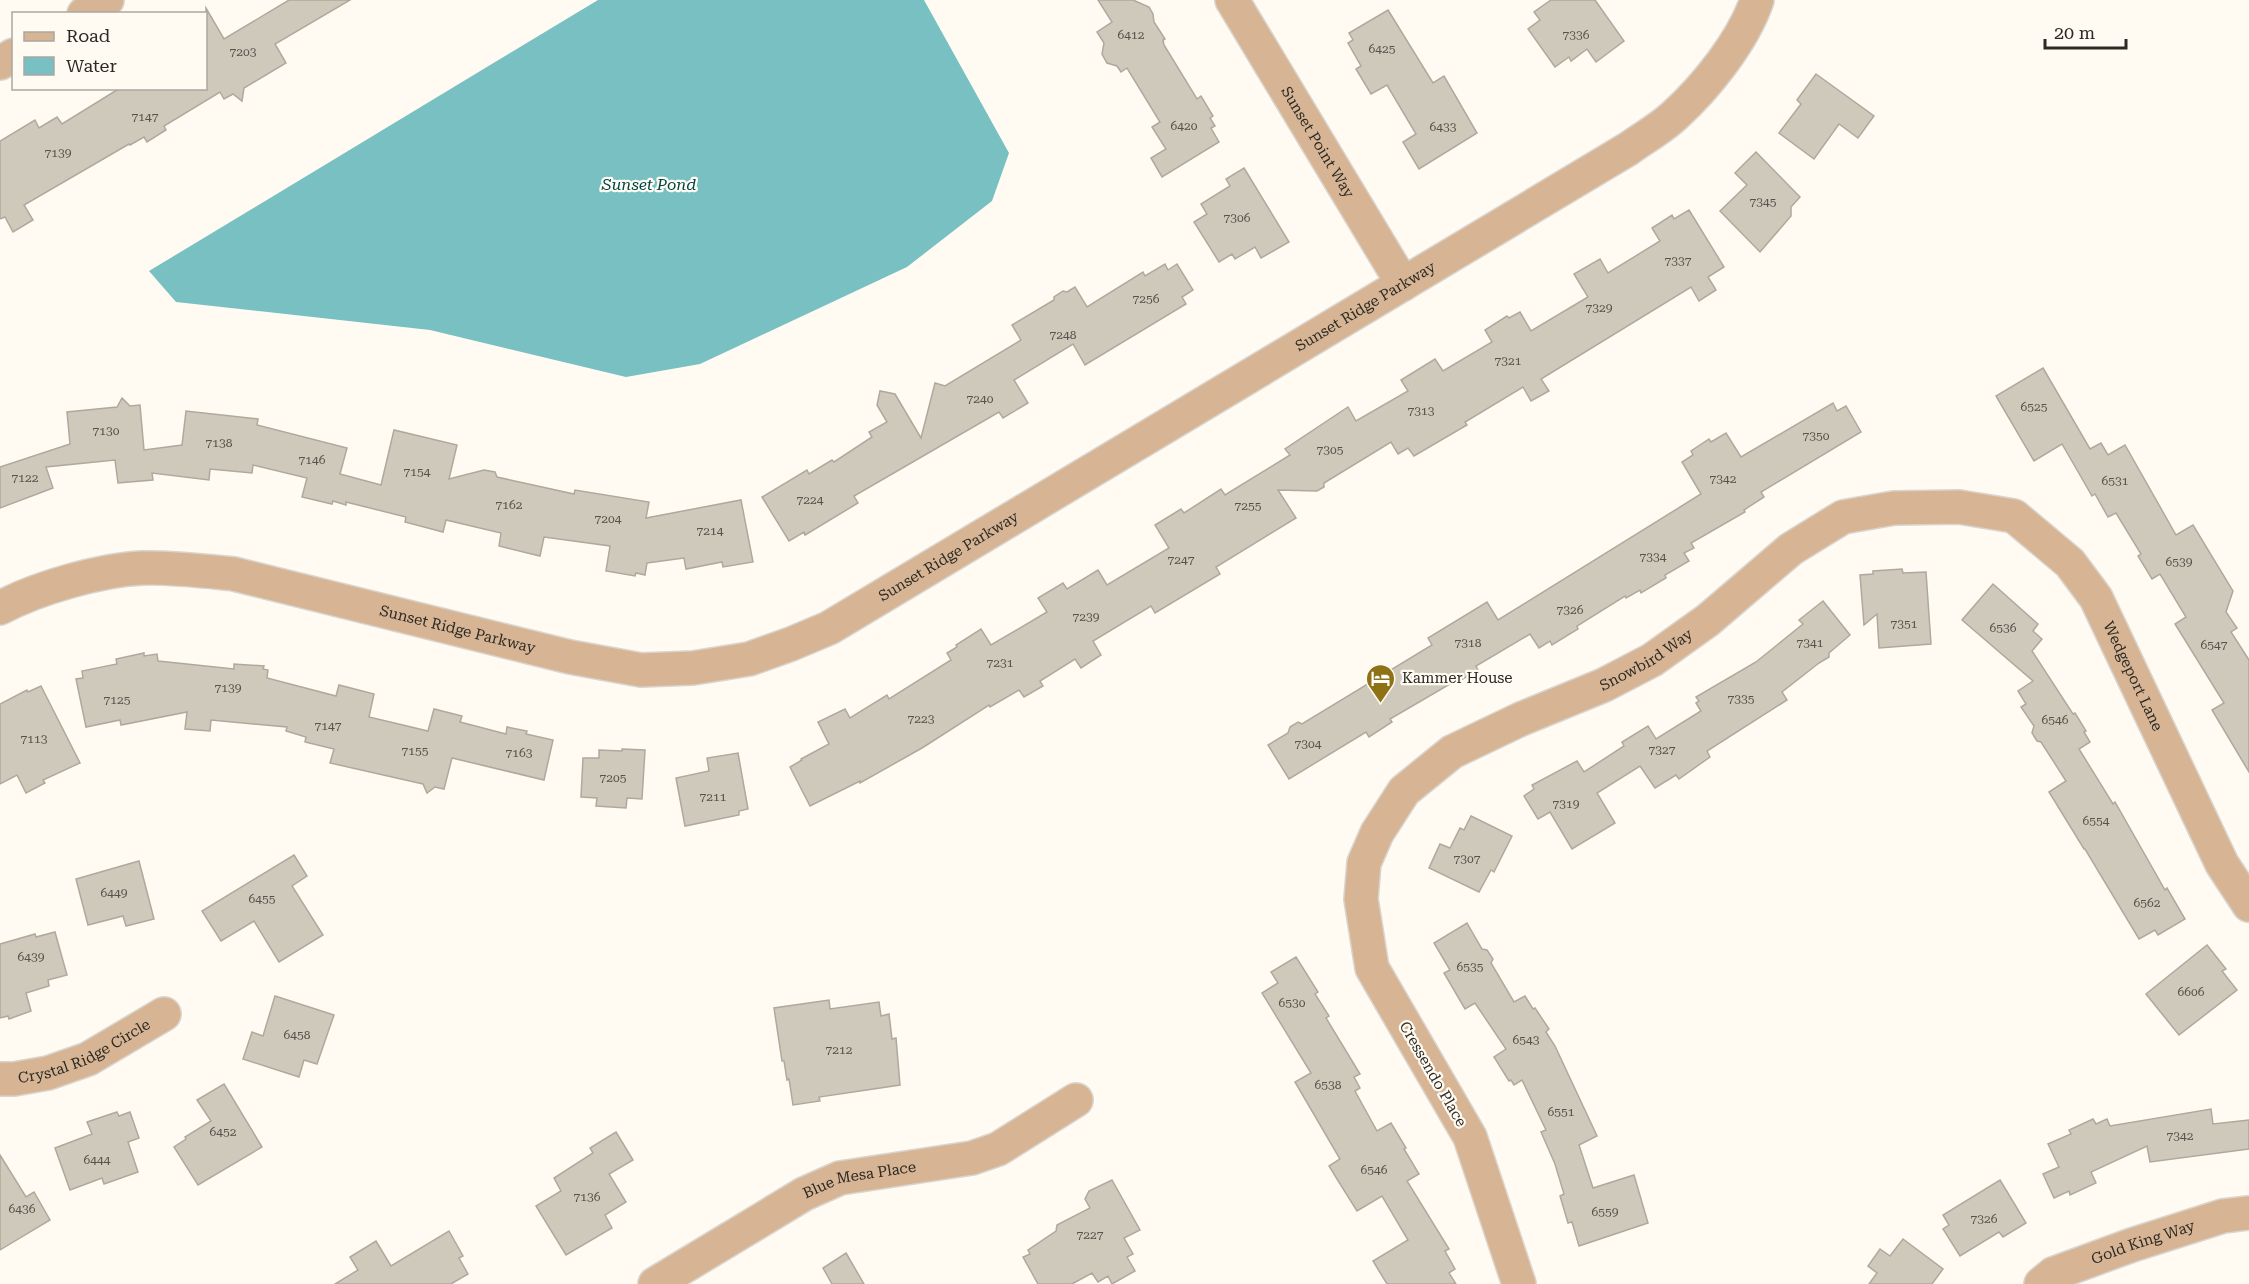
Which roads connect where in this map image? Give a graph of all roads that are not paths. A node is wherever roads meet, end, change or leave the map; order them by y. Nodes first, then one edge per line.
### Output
1 (107, 0) edge
2 (1232, 0) edge
3 (1757, 0) edge
4 (87, 12) edge
5 (1403, 284) junction
6 (1959, 507) joint
7 (0, 608) edge
8 (1364, 863) joint
9 (2249, 905) edge
10 (164, 1014) dead end
11 (0, 1079) edge
12 (1076, 1100) dead end
13 (2249, 1213) edge
14 (662, 1282) edge
15 (1519, 1284) edge
16 (2041, 1284) edge

1 - 4 street
2 - 5 street, Sunset Point Way
3 - 5 street, Sunset Ridge Parkway
5 - 7 street, Sunset Ridge Parkway
6 - 8 street, Snowbird Way
6 - 9 street, Wedgeport Lane
8 - 15 street, Cressendo Place
10 - 11 street, Crystal Ridge Circle
12 - 14 street, Blue Mesa Place
13 - 16 street, Gold King Way

